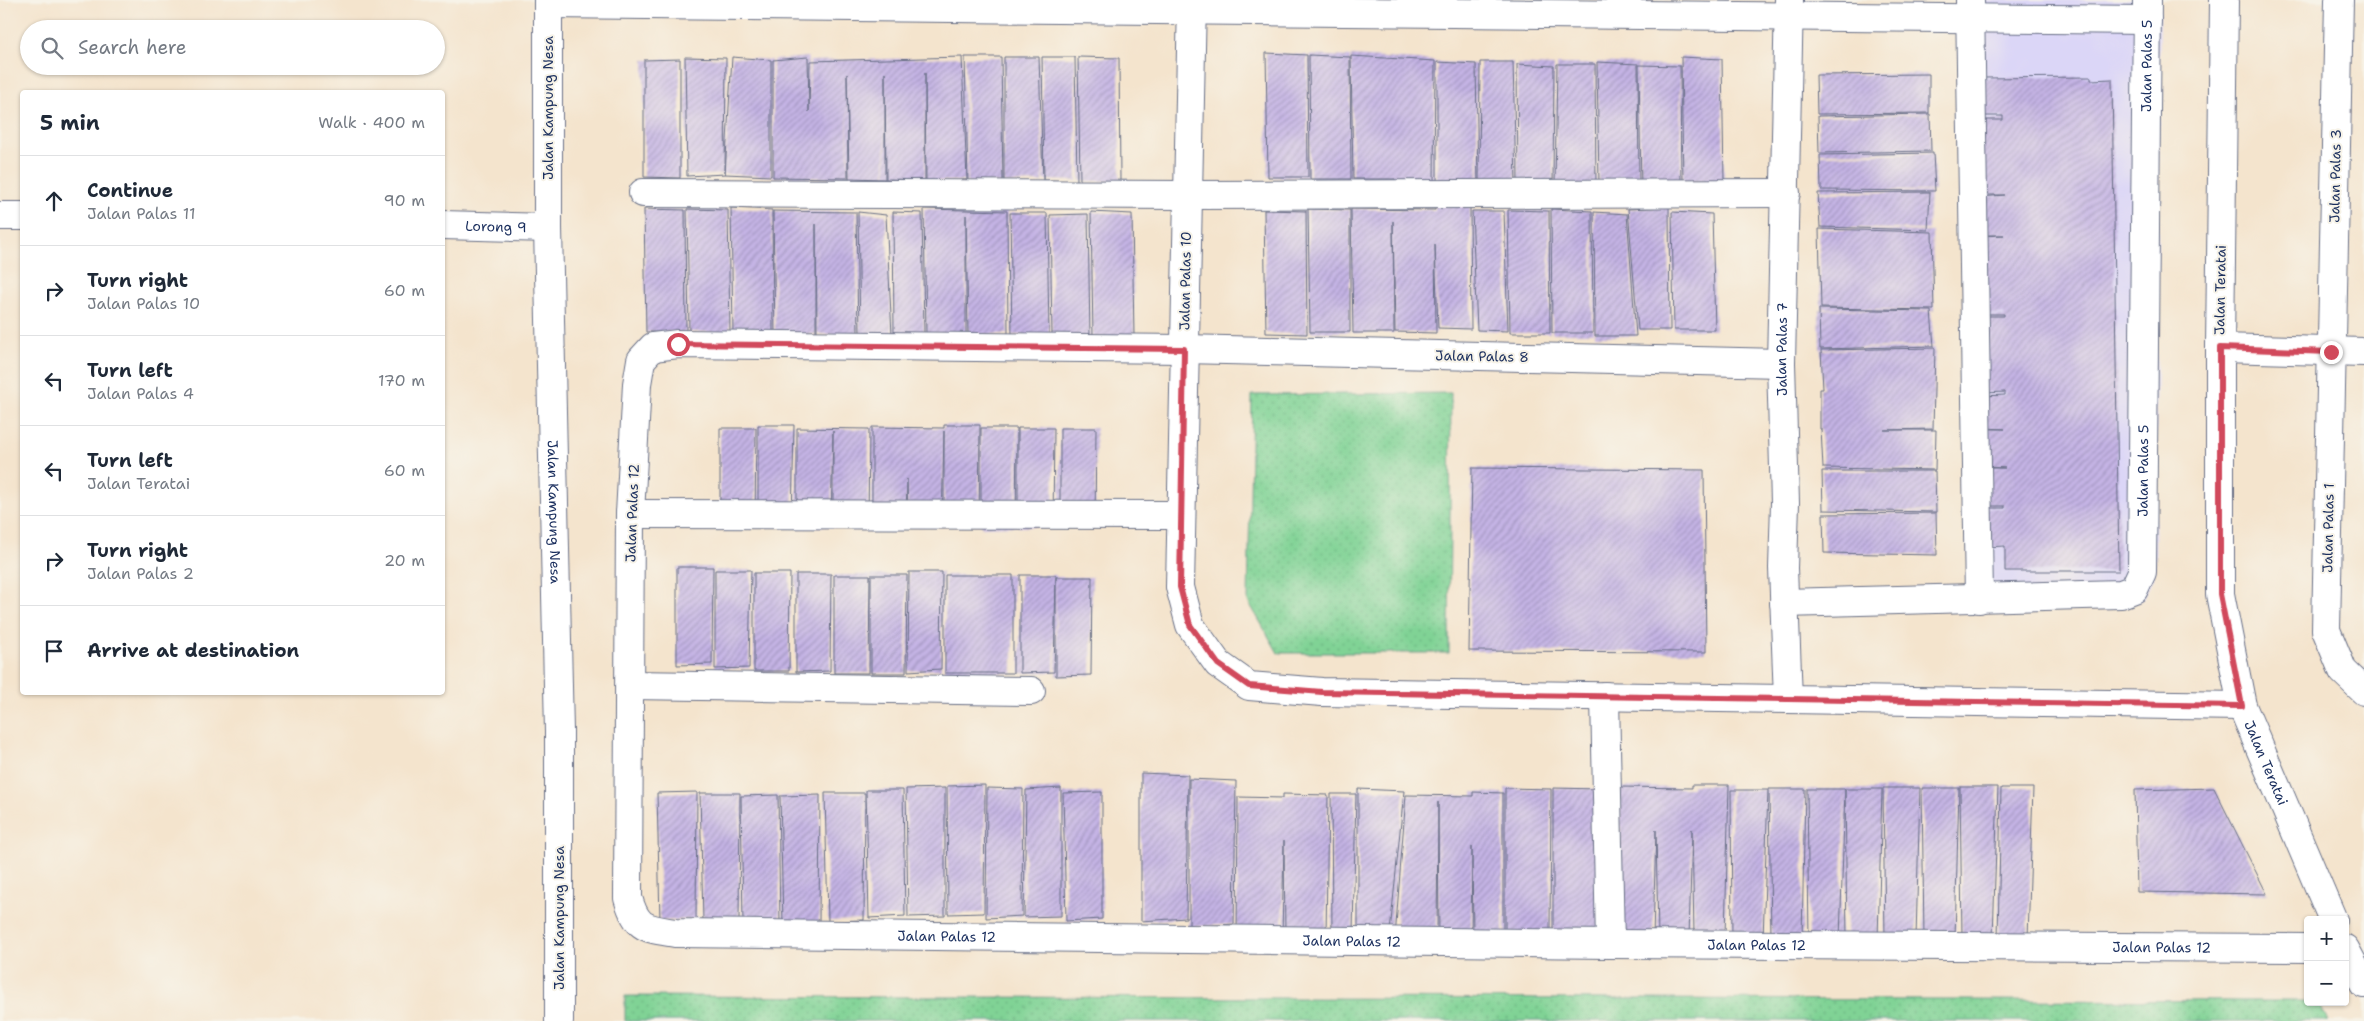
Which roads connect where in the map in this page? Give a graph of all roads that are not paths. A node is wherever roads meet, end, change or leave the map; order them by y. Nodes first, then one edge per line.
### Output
1 (2224, 0) edge
2 (2339, 0) edge
3 (548, 2) edge
4 (1192, 5) edge
5 (1790, 8) edge
6 (1970, 9) edge
7 (2147, 10) edge
8 (643, 193) dead end
9 (1786, 193) junction
10 (1188, 195) junction
11 (0, 216) edge
12 (20, 216) edge
13 (445, 226) edge
14 (548, 228) junction
15 (654, 347) joint
16 (2220, 348) junction
17 (1184, 349) junction
18 (2331, 352) junction
19 (2364, 352) edge
20 (1781, 363) junction
21 (630, 514) junction
22 (1180, 515) junction
23 (1979, 599) junction
24 (1784, 602) junction
25 (630, 685) junction
26 (1031, 691) dead end
27 (2364, 691) edge
28 (1605, 696) junction
29 (1788, 699) junction
30 (2242, 706) junction
31 (2331, 916) edge
32 (1610, 944) junction
33 (2304, 948) edge
34 (559, 1021) edge

1 - 16 street, Jalan Teratai
2 - 18 street, Jalan Palas 3
3 - 4 street
3 - 14 street, Jalan Kampung Nesa
4 - 5 street
4 - 10 street, Jalan Palas 10
5 - 6 street
5 - 9 street, Jalan Palas 7
6 - 7 street
6 - 23 street
7 - 23 street, Jalan Palas 5
8 - 10 street
9 - 10 street
9 - 20 street, Jalan Palas 7
10 - 17 street, Jalan Palas 10
11 - 12 street
13 - 14 street, Lorong 9
14 - 34 street, Jalan Kampung Nesa
15 - 17 street, Jalan Palas 8
15 - 21 street, Jalan Palas 12
16 - 18 street
16 - 30 street, Jalan Teratai
17 - 20 street, Jalan Palas 8
17 - 22 street, Jalan Palas 10
18 - 19 street
18 - 27 street, Jalan Palas 1
20 - 24 street, Jalan Palas 7
21 - 22 street
21 - 25 street, Jalan Palas 12
22 - 28 street, Jalan Palas 10
23 - 24 street, Jalan Palas 5
24 - 29 street, Jalan Palas 7
25 - 26 street
25 - 32 street, Jalan Palas 12
28 - 29 street
28 - 32 street
29 - 30 street
30 - 31 street, Jalan Teratai
32 - 33 street, Jalan Palas 12

